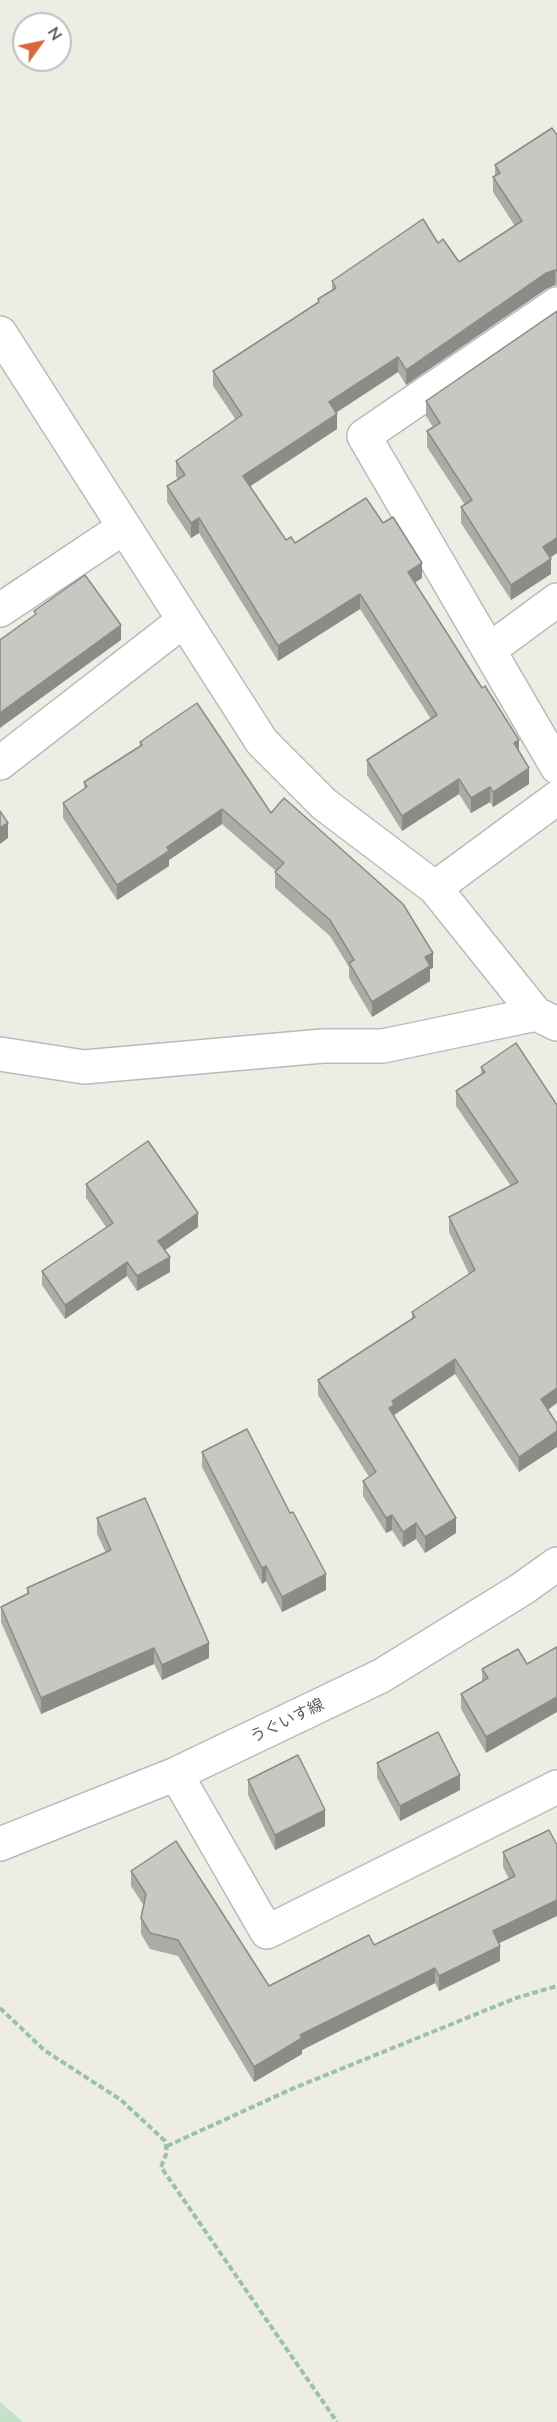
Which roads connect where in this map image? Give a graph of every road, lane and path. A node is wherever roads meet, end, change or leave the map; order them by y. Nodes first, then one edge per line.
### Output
1 (557, 304) edge
2 (0, 333) edge
3 (123, 528) junction
4 (557, 600) edge
5 (0, 610) edge
6 (183, 621) junction
7 (489, 650) junction
8 (0, 763) edge
9 (557, 767) edge
10 (557, 798) edge
11 (435, 888) junction
12 (546, 1019) edge
13 (0, 1054) edge
14 (557, 1564) edge
15 (176, 1774) junction
16 (557, 1787) edge
17 (0, 1844) edge
18 (557, 1986) edge
19 (0, 2008) edge
20 (167, 2146) junction
21 (337, 2422) edge

1 - 7 street
2 - 3 street
3 - 5 street
3 - 6 street
4 - 7 street
6 - 8 street
6 - 11 street
7 - 9 street
10 - 11 street
11 - 12 street
12 - 13 street
14 - 15 street, うぐいす線
15 - 16 street
15 - 17 street, うぐいす線
18 - 20 path
19 - 20 path
20 - 21 path

